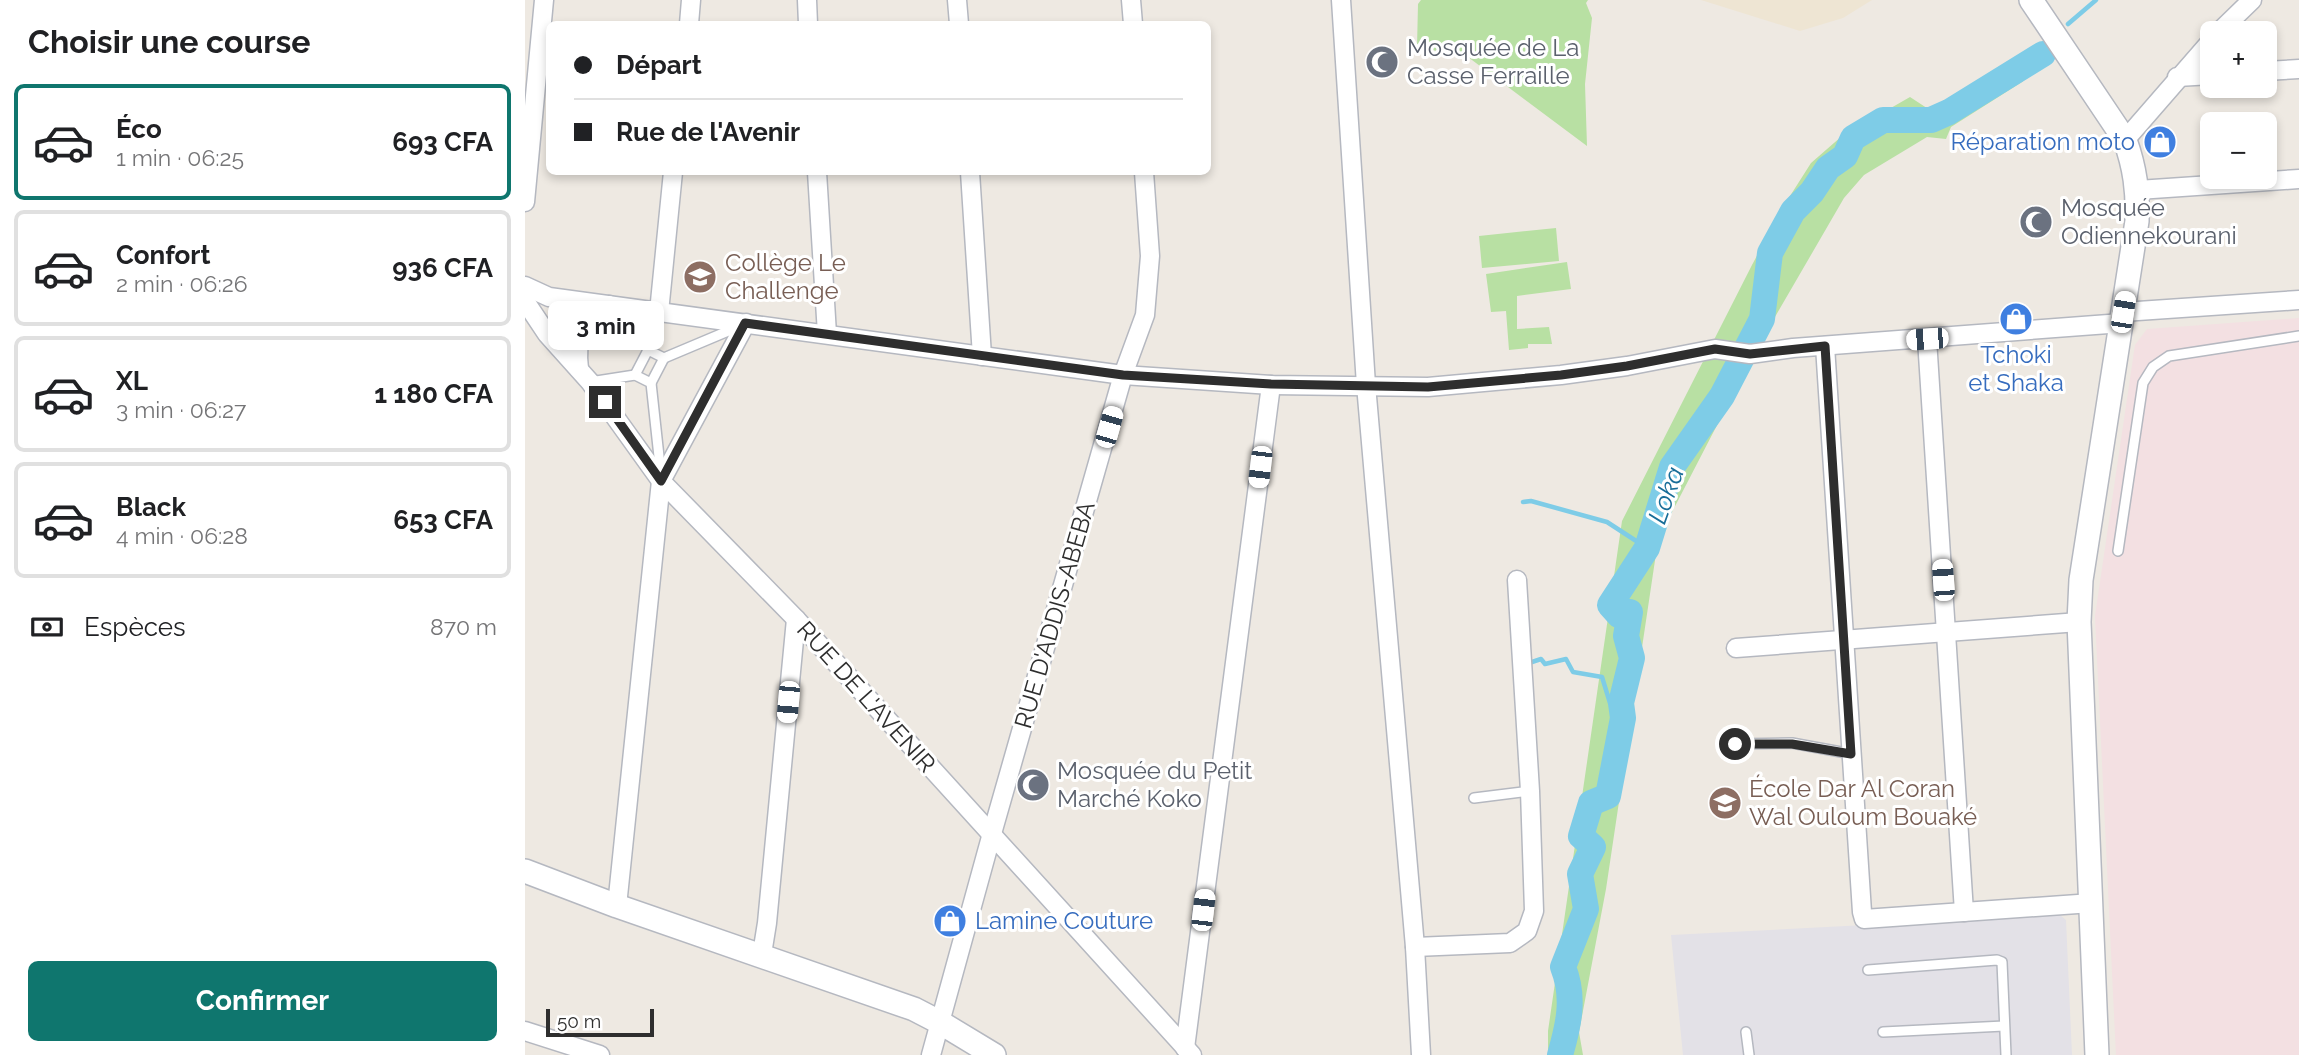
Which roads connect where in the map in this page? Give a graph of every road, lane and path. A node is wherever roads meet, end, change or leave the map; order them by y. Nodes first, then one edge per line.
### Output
1 (544, 0) edge
2 (691, 0) edge
3 (807, 0) edge
4 (957, 0) edge
5 (1131, 0) edge
6 (1341, 0) edge
7 (2031, 0) edge
8 (2252, 0) edge
9 (688, 21) edge
10 (808, 21) edge
11 (959, 21) edge
12 (1133, 21) edge
13 (2230, 21) edge
14 (2200, 53) edge
15 (2299, 69) edge
16 (2277, 70) edge
17 (2200, 76) edge
18 (2177, 77) junction
19 (2125, 140) junction
20 (673, 175) edge
21 (817, 175) edge
22 (970, 175) edge
23 (1144, 175) edge
24 (2299, 179) edge
25 (2138, 190) junction
26 (525, 202) edge
27 (2299, 300) edge
28 (526, 301) edge
29 (615, 306) junction
30 (659, 312) junction
31 (2122, 317) junction
32 (745, 323) junction
33 (827, 334) junction
34 (2299, 336) edge
35 (1927, 339) junction
36 (1825, 346) junction
37 (648, 350) junction
38 (982, 356) junction
39 (664, 358) junction
40 (635, 375) junction
41 (1123, 375) junction
42 (585, 376) junction
43 (651, 383) junction
44 (1271, 384) junction
45 (1366, 385) junction
46 (661, 481) junction
47 (2117, 551) dead end
48 (1517, 580) dead end
49 (796, 620) junction
50 (2078, 622) junction
51 (1946, 634) junction
52 (1844, 640) junction
53 (1736, 648) dead end
54 (1735, 744) dead end
55 (1851, 754) junction
56 (1530, 791) junction
57 (1474, 798) dead end
58 (991, 836) junction
59 (525, 871) edge
60 (2092, 903) junction
61 (617, 906) junction
62 (1964, 912) junction
63 (1415, 947) junction
64 (762, 954) junction
65 (1868, 970) dead end
66 (941, 1023) junction
67 (2004, 1026) junction
68 (525, 1031) edge
69 (1746, 1032) dead end
70 (1883, 1032) dead end
71 (1189, 1052) edge
72 (600, 1055) edge
73 (931, 1055) edge
74 (994, 1055) edge
75 (1421, 1055) edge
76 (1749, 1055) edge
77 (2006, 1055) edge
78 (2097, 1055) edge

1 - 26 street
2 - 9 street
3 - 10 street
4 - 11 street
5 - 12 street
6 - 45 street
7 - 19 street
8 - 13 street
14 - 18 street
15 - 16 street
17 - 18 street
18 - 19 street
19 - 25 street
20 - 30 street
21 - 33 street
22 - 38 street
23 - 41 street, RUE D'ADDIS-ABEBA
24 - 25 street
25 - 31 street
27 - 31 street
28 - 29 street
28 - 42 street, RUE DE L'AVENIR
29 - 30 street
29 - 37 lane
29 - 42 street
30 - 32 street
31 - 35 street
31 - 50 street
32 - 33 street
32 - 39 lane
32 - 46 street
33 - 38 street
34 - 47 lane
35 - 36 street
35 - 51 street
36 - 45 street
36 - 52 street
37 - 39 lane
37 - 40 lane
38 - 41 street
39 - 43 lane
40 - 42 lane
40 - 43 lane
41 - 44 street
41 - 58 street, RUE D'ADDIS-ABEBA
42 - 46 street, RUE DE L'AVENIR
43 - 46 lane
44 - 45 street
44 - 71 street
45 - 63 street
46 - 49 street, RUE DE L'AVENIR
46 - 61 street
48 - 56 street
49 - 58 street, RUE DE L'AVENIR
49 - 64 street
50 - 51 street
50 - 60 street
51 - 52 street
51 - 62 street
52 - 53 street
52 - 55 street
54 - 55 lane
55 - 62 street
56 - 57 lane
56 - 63 street
58 - 66 street, RUE D'ADDIS-ABEBA
58 - 71 street, RUE DE L'AVENIR
59 - 61 street
60 - 62 street
60 - 78 street
61 - 64 street
63 - 75 street
64 - 66 street
65 - 67 lane
66 - 73 street, RUE D'ADDIS-ABEBA
66 - 74 street
67 - 70 lane
67 - 77 lane
68 - 72 street
69 - 76 lane

